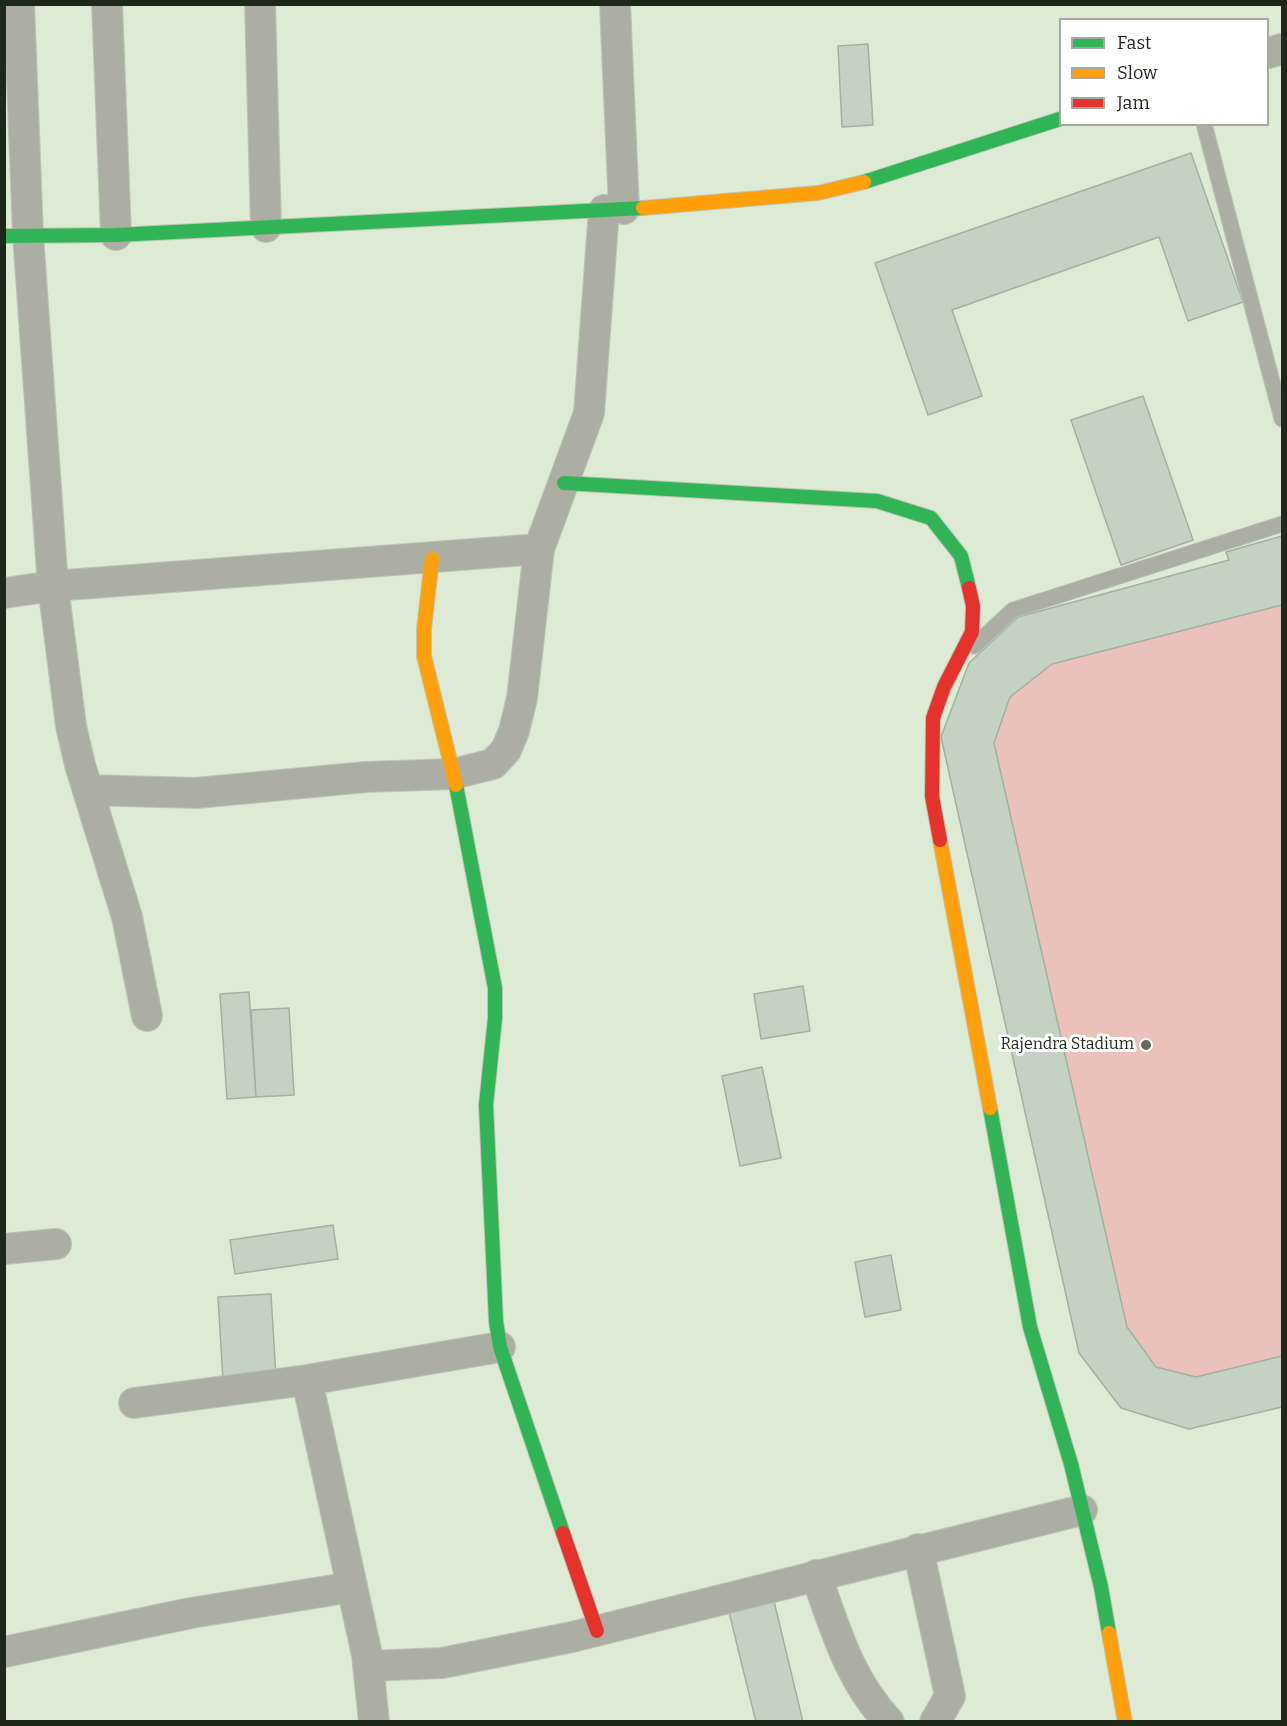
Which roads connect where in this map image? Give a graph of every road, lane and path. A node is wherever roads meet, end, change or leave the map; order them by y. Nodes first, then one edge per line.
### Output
1 (19, 4) edge
2 (107, 4) edge
3 (260, 4) edge
4 (615, 4) edge
5 (1059, 119) edge
6 (1205, 126) edge
7 (614, 209) junction
8 (266, 227) junction
9 (16, 235) edge
10 (116, 235) junction
11 (1282, 419) edge
12 (564, 483) junction
13 (1282, 524) edge
14 (539, 549) junction
15 (432, 559) junction
16 (53, 586) junction
17 (4, 593) edge
18 (944, 687) junction
19 (453, 774) junction
20 (88, 790) junction
21 (147, 1016) dead end
22 (56, 1244) dead end
23 (4, 1250) edge
24 (500, 1347) junction
25 (307, 1380) junction
26 (134, 1403) dead end
27 (1082, 1510) junction
28 (918, 1549) junction
29 (816, 1575) junction
30 (352, 1587) junction
31 (597, 1631) junction
32 (4, 1652) edge
33 (369, 1666) junction
34 (374, 1722) edge
35 (889, 1722) edge
36 (935, 1722) edge
37 (1125, 1722) edge

1 - 9 street
2 - 10 street
3 - 8 street
4 - 7 street
5 - 7 street
6 - 11 lane
7 - 8 street
7 - 12 street
8 - 10 street
9 - 10 street
9 - 16 street
12 - 14 street
12 - 18 street
13 - 18 lane
14 - 15 street
14 - 19 street
15 - 16 street
15 - 19 street
16 - 17 street
16 - 20 street
18 - 27 street
19 - 20 street
19 - 24 street
20 - 21 street
22 - 23 street
24 - 25 street
24 - 31 street
25 - 26 street
25 - 30 street
27 - 28 street
27 - 37 street
28 - 29 street
28 - 36 street
29 - 31 street
29 - 35 street
30 - 32 street
30 - 33 street
31 - 33 street
33 - 34 street

